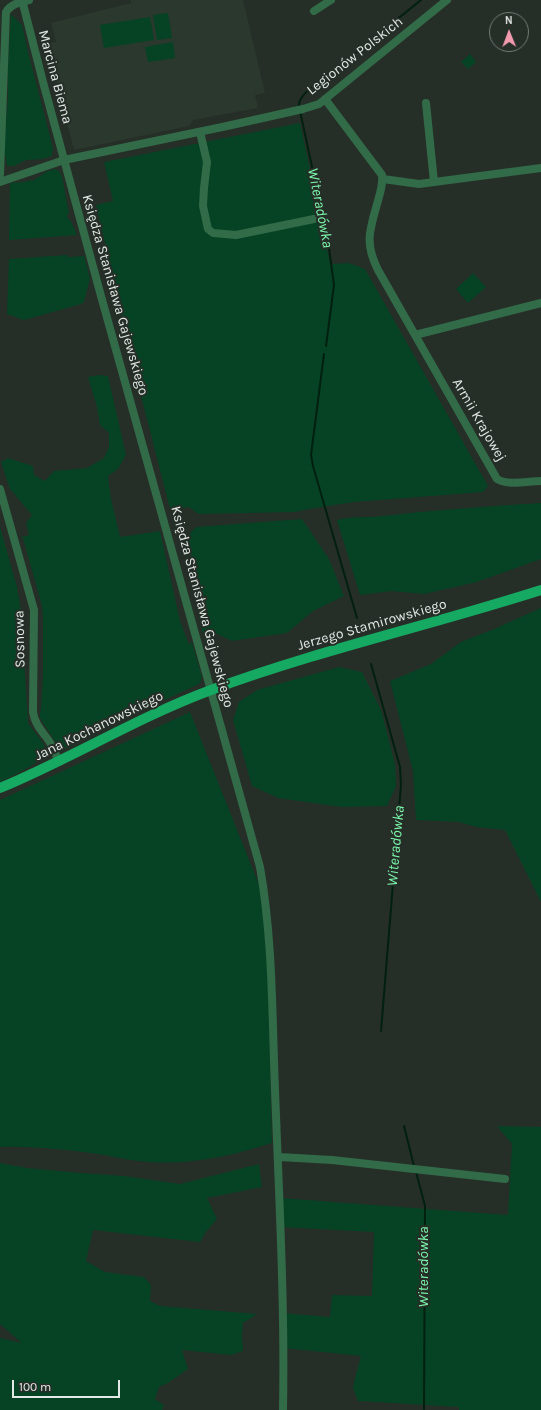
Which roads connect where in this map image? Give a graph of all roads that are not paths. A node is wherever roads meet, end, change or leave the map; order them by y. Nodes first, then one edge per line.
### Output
1 (331, 0) edge
2 (447, 0) edge
3 (24, 1) edge
4 (314, 11) dead end
5 (325, 99) junction
6 (426, 103) dead end
7 (1, 104) edge
8 (200, 132) junction
9 (0, 150) edge
10 (64, 160) junction
11 (541, 168) edge
12 (0, 174) edge
13 (383, 179) junction
14 (0, 182) edge
15 (434, 182) junction
16 (314, 219) dead end
17 (541, 303) edge
18 (416, 335) junction
19 (541, 481) edge
20 (0, 489) edge
21 (541, 590) edge
22 (211, 690) junction
23 (59, 762) junction
24 (0, 788) edge
25 (279, 1157) junction
26 (505, 1179) dead end
27 (283, 1410) edge

1 - 4 street
2 - 5 street, Legionów Polskich
3 - 7 street
3 - 10 street, Marcina Biema
5 - 8 street, Legionów Polskich
5 - 13 street
6 - 15 street
7 - 9 street
8 - 10 street, Legionów Polskich
8 - 16 street
9 - 12 street
10 - 14 street, Legionów Polskich
10 - 22 street, Księdza Stanisława Gajewskiego
11 - 15 street
13 - 15 street
13 - 18 street, Armii Krajowej
17 - 18 street
18 - 19 street, Armii Krajowej
20 - 23 street, Sosnowa
21 - 22 main road, Jerzego Stamirowskiego
22 - 23 main road, Jana Kochanowskiego
22 - 25 street, Księdza Stanisława Gajewskiego
23 - 24 main road, Jana Kochanowskiego
25 - 26 street
25 - 27 street, Księdza Stanisława Gajewskiego

